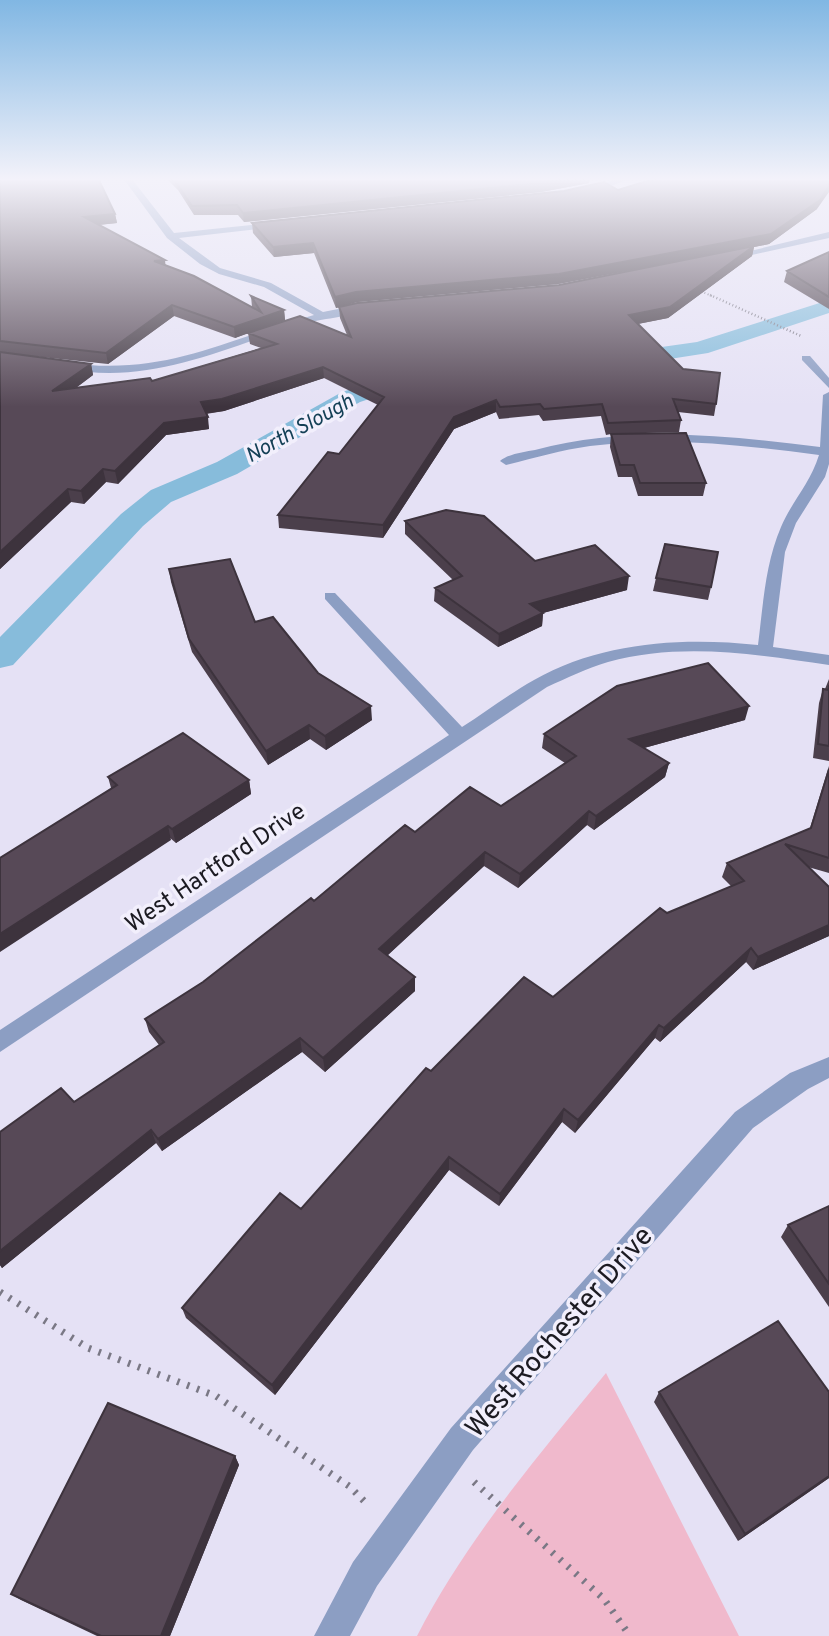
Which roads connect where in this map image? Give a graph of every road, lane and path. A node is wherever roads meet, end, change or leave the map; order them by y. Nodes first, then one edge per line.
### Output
1 (192, 254) edge
2 (744, 254) edge
3 (715, 260) edge
4 (696, 289) edge
5 (369, 306) edge
6 (321, 315) junction
7 (803, 337) dead end
8 (806, 358) dead end
9 (49, 363) edge
10 (829, 385) edge
11 (829, 395) edge
12 (826, 452) junction
13 (506, 461) dead end
14 (330, 596) dead end
15 (765, 649) junction
16 (829, 660) edge
17 (460, 736) junction
18 (0, 1042) edge
19 (829, 1067) edge
20 (0, 1292) edge
21 (448, 1457) junction
22 (395, 1532) junction
23 (331, 1636) edge
24 (630, 1636) edge

1 - 6 street
2 - 3 street
4 - 7 path
5 - 6 street
6 - 9 street
8 - 10 street
11 - 12 street
12 - 13 street
12 - 15 street
14 - 17 street
15 - 16 street, West Hartford Drive
15 - 17 street, West Hartford Drive
17 - 18 street, West Hartford Drive
19 - 21 street, West Rochester Drive
20 - 22 path
21 - 22 street, West Rochester Drive
21 - 24 path
22 - 23 street, West Rochester Drive

